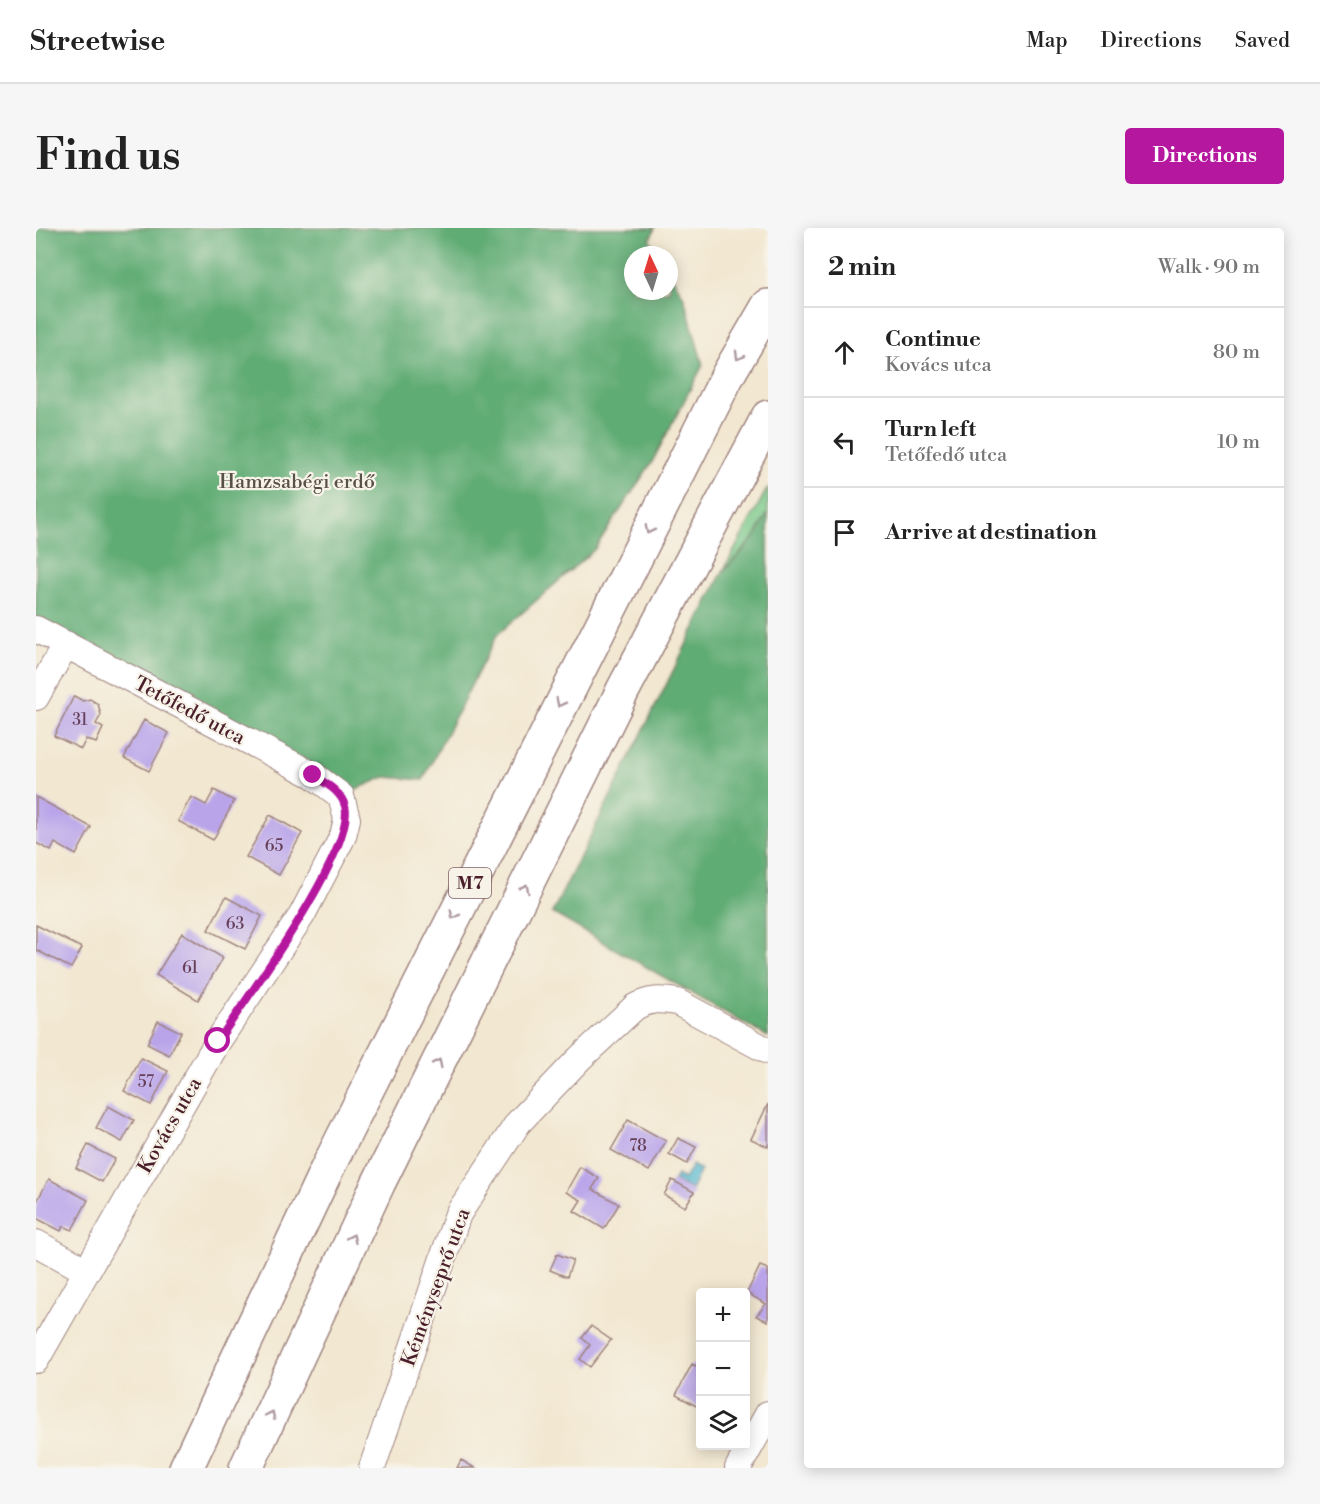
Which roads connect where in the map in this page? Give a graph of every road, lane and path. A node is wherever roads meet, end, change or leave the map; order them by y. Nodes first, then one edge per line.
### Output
1 (768, 306) edge
2 (768, 417) edge
3 (36, 629) edge
4 (66, 644) junction
5 (36, 697) edge
6 (341, 796) joint
7 (768, 1051) edge
8 (36, 1243) edge
9 (85, 1270) junction
10 (36, 1360) edge
11 (768, 1414) edge
12 (186, 1468) edge
13 (246, 1468) edge
14 (372, 1468) edge
15 (738, 1468) edge

1 -> 12 highway, M7
13 -> 2 highway, M7
3 - 4 street, Tetőfedő utca
4 - 5 street
4 - 6 street, Tetőfedő utca
6 - 9 street, Kovács utca
7 - 14 street, Kéményseprő utca
8 - 9 street
9 - 10 street, Kovács utca
11 - 15 street

